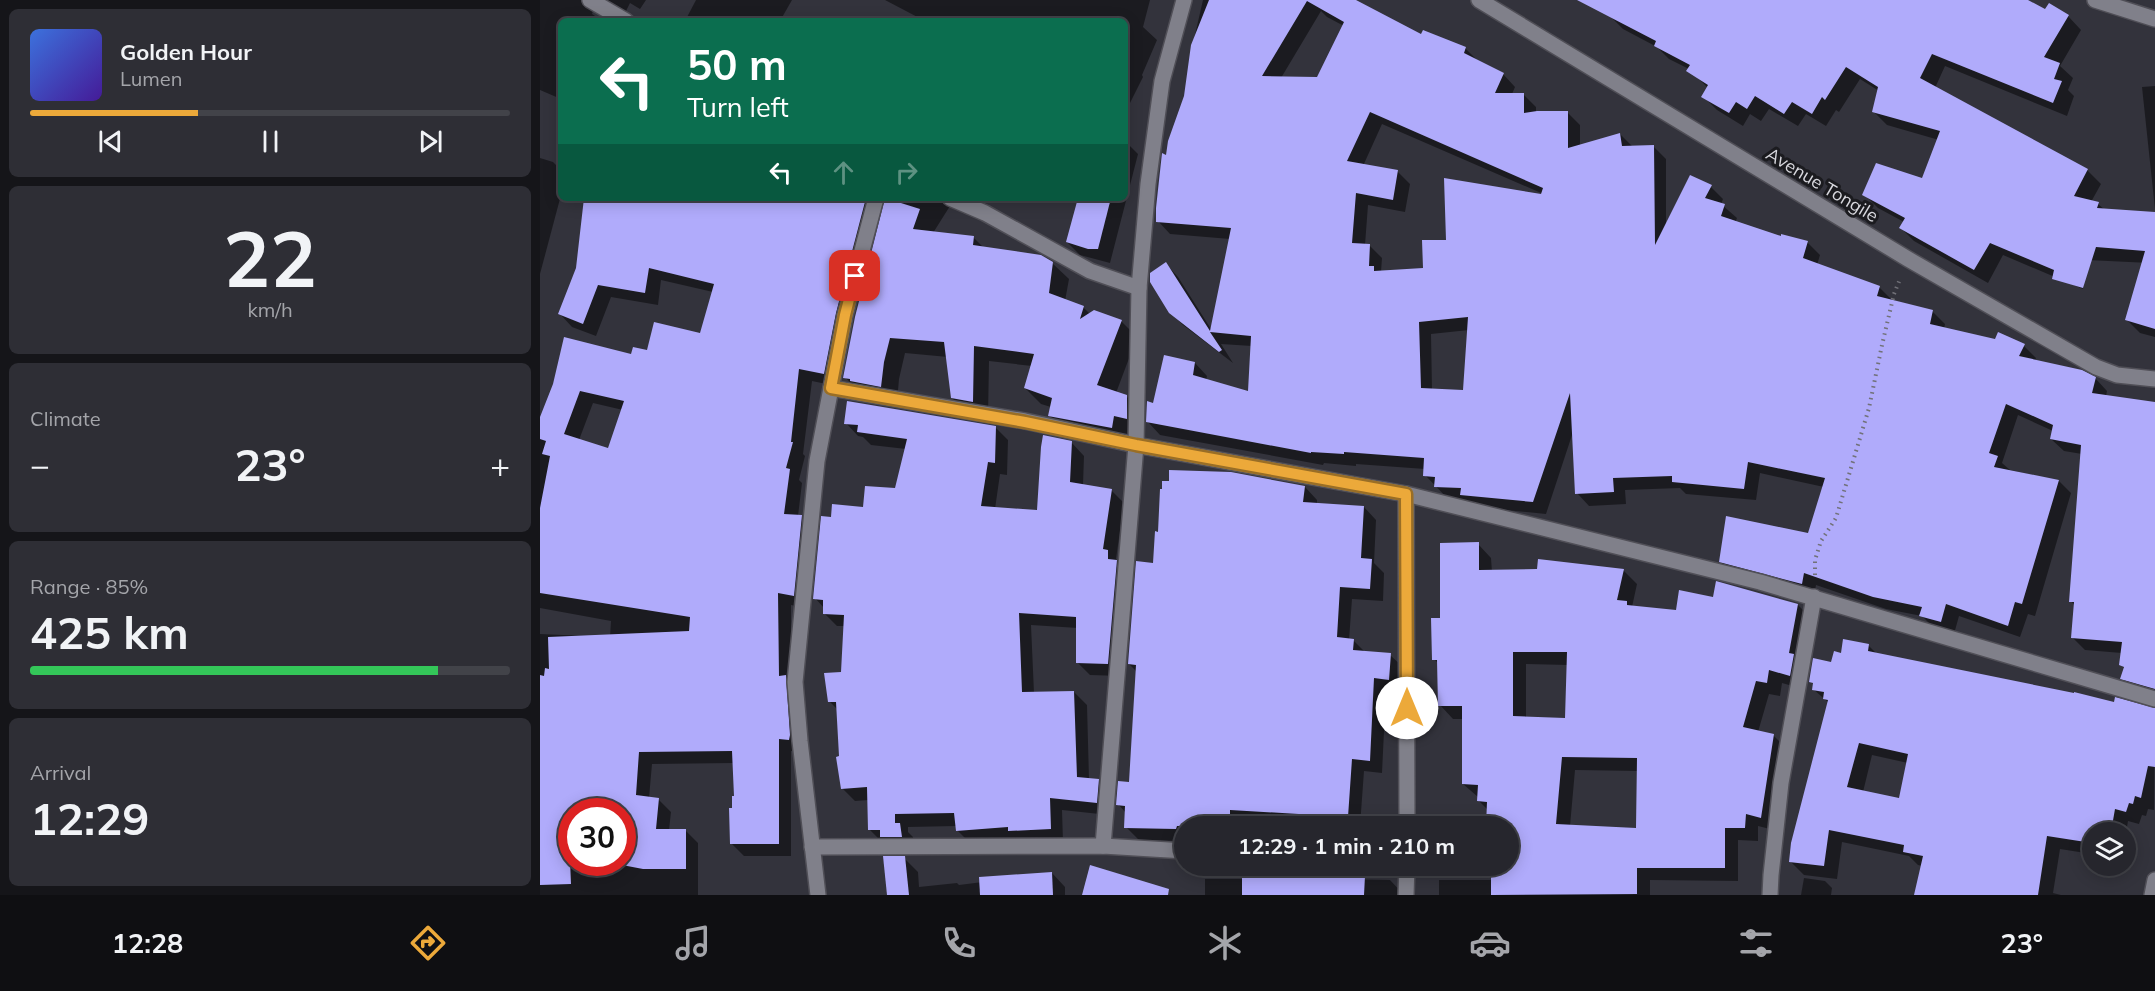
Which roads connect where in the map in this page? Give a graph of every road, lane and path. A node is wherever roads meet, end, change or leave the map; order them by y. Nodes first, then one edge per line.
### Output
1 (590, 0) edge
2 (1184, 0) edge
3 (1479, 0) edge
4 (2095, 0) edge
5 (621, 18) edge
6 (2155, 19) edge
7 (875, 201) edge
8 (957, 201) edge
9 (1908, 259) junction
10 (1139, 288) junction
11 (2155, 380) edge
12 (831, 388) junction
13 (1136, 445) junction
14 (1406, 494) junction
15 (1814, 597) junction
16 (2155, 699) edge
17 (1407, 816) edge
18 (1103, 846) junction
19 (812, 847) junction
20 (1174, 850) edge
21 (1407, 876) edge
22 (2155, 880) edge
23 (818, 895) edge
24 (1406, 895) edge
25 (1770, 895) edge
26 (2152, 895) edge

1 - 5 street
2 - 10 street
3 - 9 street, Avenue Tongile
4 - 6 street
7 - 12 street
8 - 10 street
9 - 11 street, Avenue Tongile
9 - 15 path
10 - 13 street
12 - 13 street
12 - 19 street
13 - 14 street
13 - 18 street
14 - 15 street
14 - 17 street
15 - 16 street
15 - 25 street
18 - 19 street
18 - 20 street
19 - 23 street
21 - 24 street
22 - 26 street

